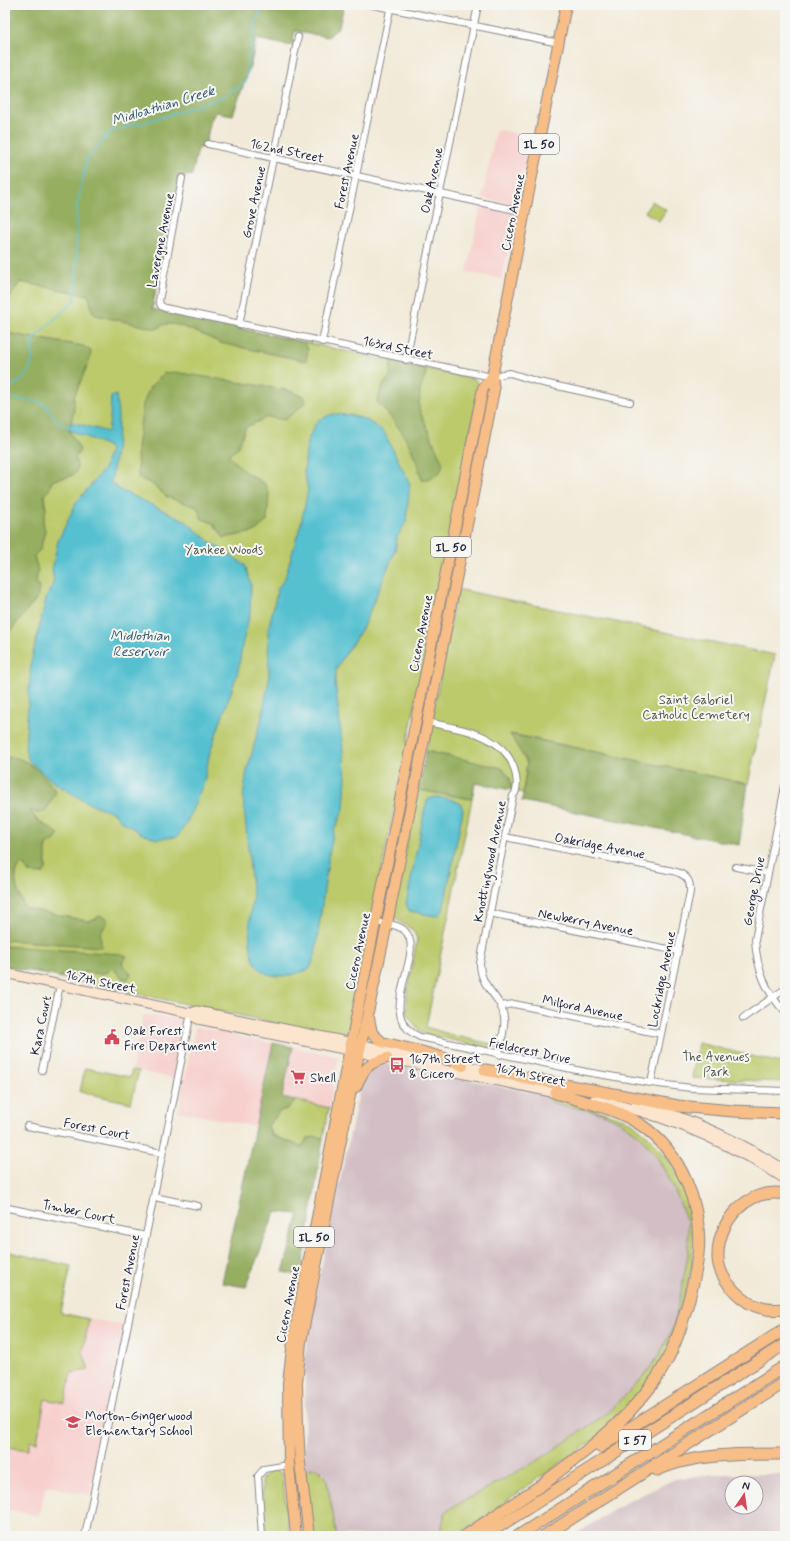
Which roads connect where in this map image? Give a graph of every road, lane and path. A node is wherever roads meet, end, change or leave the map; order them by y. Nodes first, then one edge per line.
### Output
1 (373, 5) edge
2 (478, 5) edge
3 (566, 5) edge
4 (391, 7) edge
5 (474, 25) junction
6 (298, 36) dead end
7 (559, 43) junction
8 (208, 144) dead end
9 (274, 158) junction
10 (357, 176) junction
11 (182, 178) dead end
12 (440, 194) junction
13 (525, 212) junction
14 (161, 306) joint
15 (239, 325) junction
16 (322, 342) junction
17 (406, 360) junction
18 (492, 377) junction
19 (630, 402) dead end
20 (427, 722) junction
21 (785, 786) edge
22 (505, 837) junction
23 (736, 867) dead end
24 (767, 873) junction
25 (689, 880) joint
26 (489, 913) junction
27 (376, 922) junction
28 (387, 924) junction
29 (678, 951) junction
30 (5, 973) edge
31 (60, 986) junction
32 (785, 989) edge
33 (772, 998) junction
34 (501, 1006) junction
35 (785, 1012) edge
36 (191, 1013) junction
37 (368, 1014) junction
38 (743, 1018) dead end
39 (661, 1034) junction
40 (355, 1047) junction
41 (499, 1054) junction
42 (387, 1058) junction
43 (463, 1066) junction
44 (42, 1070) dead end
45 (486, 1070) junction
46 (651, 1083) junction
47 (785, 1091) edge
48 (556, 1093) junction
49 (348, 1105) junction
50 (785, 1113) edge
51 (27, 1126) dead end
52 (162, 1153) junction
53 (785, 1170) edge
54 (785, 1179) edge
55 (785, 1194) edge
56 (154, 1197) junction
57 (198, 1206) dead end
58 (8, 1208) dead end
59 (146, 1236) junction
60 (785, 1309) edge
61 (785, 1329) edge
62 (785, 1344) edge
63 (785, 1366) edge
64 (785, 1382) edge
65 (785, 1454) edge
66 (300, 1463) junction
67 (289, 1465) junction
68 (546, 1481) junction
69 (628, 1483) junction
70 (85, 1536) edge
71 (262, 1536) edge
72 (296, 1536) edge
73 (309, 1536) edge
74 (465, 1536) edge
75 (484, 1536) edge
76 (518, 1536) edge
77 (544, 1536) edge

1 - 4 street
2 - 5 street, Oak Avenue
3 - 7 main road, Cicero Avenue / IL 50
4 - 5 street
4 - 10 street, Forest Avenue
5 - 7 street
5 - 12 street, Oak Avenue
6 - 9 street, Grove Avenue
7 - 13 main road, Cicero Avenue / IL 50
8 - 9 street, 162nd Street
9 - 10 street, 162nd Street
9 - 15 street, Grove Avenue
10 - 12 street, 162nd Street
10 - 16 street, Forest Avenue
11 - 14 street, Lavergne Avenue
12 - 13 street, 162nd Street
12 - 17 street, Oak Avenue
13 - 18 main road, Cicero Avenue / IL 50
14 - 15 street, 163rd Street
15 - 16 street, 163rd Street
16 - 17 street, 163rd Street
17 - 18 street, 163rd Street
18 - 19 street, 163rd Street
18 - 20 main road, Cicero Avenue / IL 50
18 - 27 main road, Cicero Avenue / IL 50
20 - 22 street, Knottingwood Avenue
20 - 28 main road, Cicero Avenue / IL 50
21 - 24 street, George Drive
22 - 25 street, Oakridge Avenue
22 - 26 street, Knottingwood Avenue
23 - 24 street
24 - 33 street, George Drive
25 - 29 street, Lockridge Avenue
26 - 29 street, Newberry Avenue
26 - 34 street, Knottingwood Avenue
27 - 28 street, Fieldcrest Drive
27 - 40 main road, Cicero Avenue / IL 50
28 - 37 main road, Cicero Avenue / IL 50
28 - 41 street, Fieldcrest Drive
29 - 39 street, Lockridge Avenue
30 - 31 main road, 167th Street
31 - 36 main road, 167th Street
31 - 44 street, Kara Court
32 - 33 street
33 - 35 street, George Drive
33 - 38 street
34 - 39 street, Milford Avenue
34 - 41 street, Knottingwood Avenue
36 - 40 main road, 167th Street
36 - 52 street, Forest Avenue
37 - 40 main road, Cicero Avenue / IL 50
37 - 43 main road
39 - 46 street, Lockridge Avenue
40 - 42 main road, 167th Street
40 - 43 main road, 167th Street
40 - 49 main road, Cicero Avenue / IL 50
40 - 67 main road, Cicero Avenue / IL 50
41 - 46 street, Fieldcrest Drive
42 - 48 main road, 167th Street
42 - 49 main road
43 - 45 main road, 167th Street
45 - 50 highway
45 - 53 main road, 167th Street
46 - 47 street, Fieldcrest Drive
48 - 54 main road, 167th Street
48 - 68 highway
49 - 66 main road, Cicero Avenue / IL 50
51 - 52 street, Forest Court
52 - 56 street, Forest Avenue
55 - 60 highway
56 - 57 street
56 - 59 street, Forest Avenue
58 - 59 street, Timber Court
59 - 70 street, Forest Avenue
61 - 68 highway
62 - 75 highway, I 57
63 - 76 highway, I 57
64 - 69 highway
65 - 69 highway
66 - 67 main road
66 - 73 main road, Cicero Avenue / IL 50
67 - 71 street
67 - 72 main road, Cicero Avenue / IL 50
68 - 74 highway
69 - 77 highway

